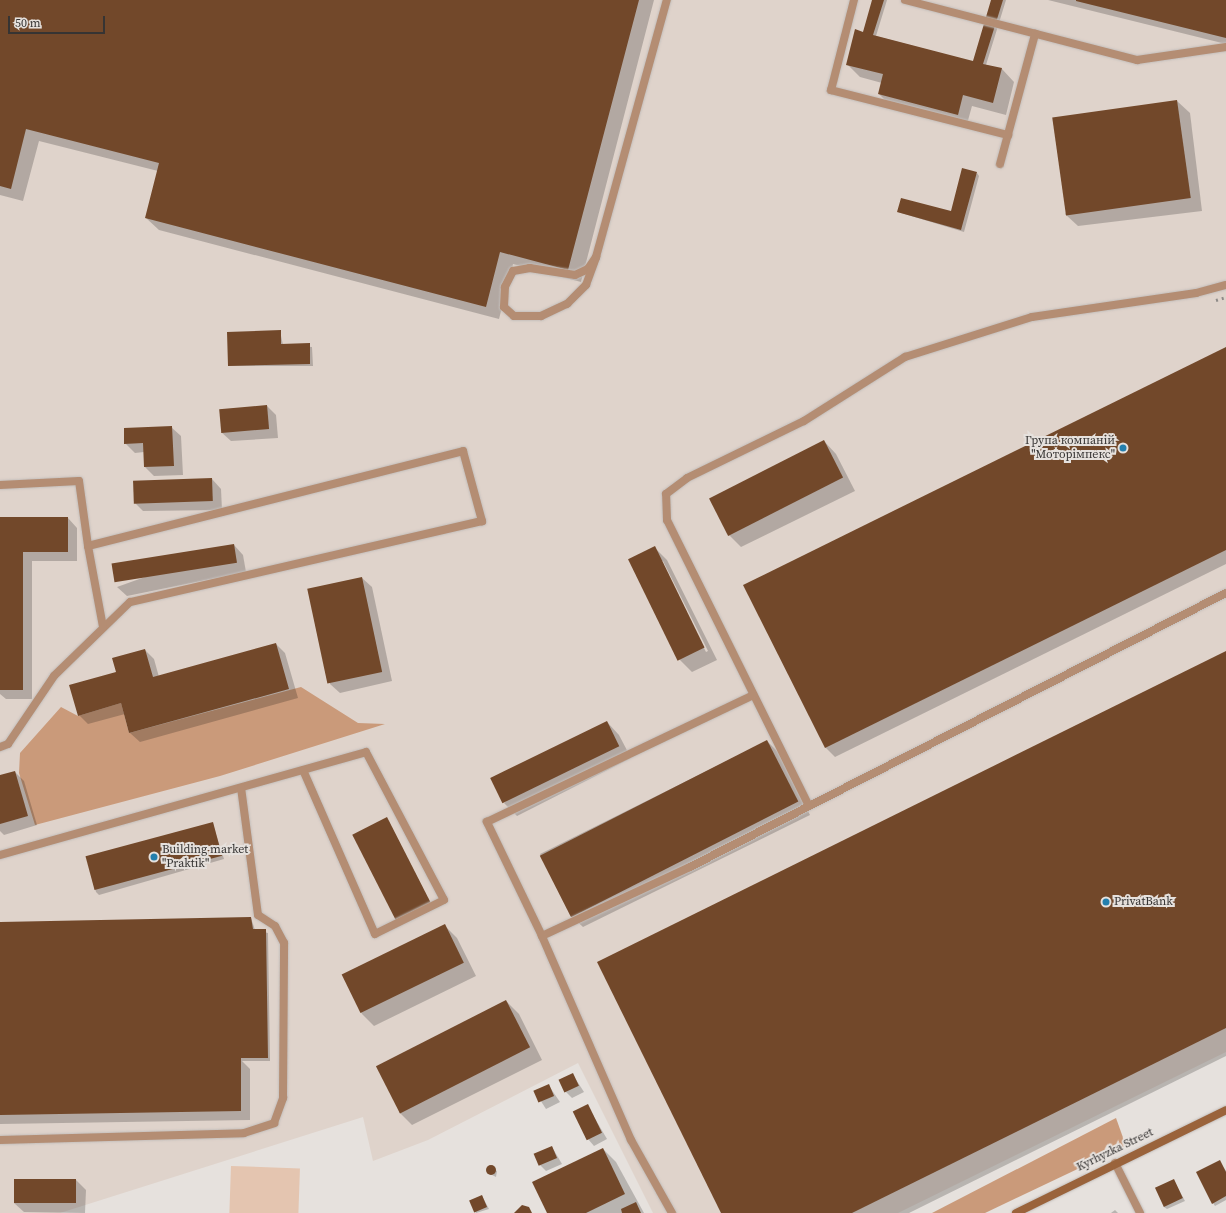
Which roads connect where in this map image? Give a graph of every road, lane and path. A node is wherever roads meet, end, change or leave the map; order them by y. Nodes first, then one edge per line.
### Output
1 (667, 0) edge
2 (854, 0) edge
3 (905, 0) edge
4 (1035, 34) junction
5 (1226, 47) edge
6 (1008, 136) junction
7 (1000, 164) dead end
8 (596, 257) junction
9 (1226, 285) edge
10 (0, 485) edge
11 (88, 546) junction
12 (1226, 593) edge
13 (103, 627) junction
14 (753, 695) junction
15 (0, 748) edge
16 (303, 770) junction
17 (241, 788) junction
18 (809, 806) junction
19 (0, 855) edge
20 (542, 936) junction
21 (1226, 1110) edge
22 (0, 1140) edge
23 (1115, 1163) junction
24 (672, 1213) edge
25 (1016, 1213) edge
26 (1140, 1213) edge

1 - 8 street
2 - 6 street
3 - 4 street
4 - 5 street
4 - 6 street
6 - 7 street
8 - 8 street
9 - 14 street
10 - 11 street
11 - 13 street
11 - 13 street
12 - 18 street
13 - 15 street
14 - 18 street
14 - 20 street
16 - 16 street
16 - 17 street
17 - 19 street
17 - 22 street
18 - 20 street
20 - 24 street
21 - 23 street, Kyrhyzka Street
23 - 25 street, Kyrhyzka Street
23 - 26 street

